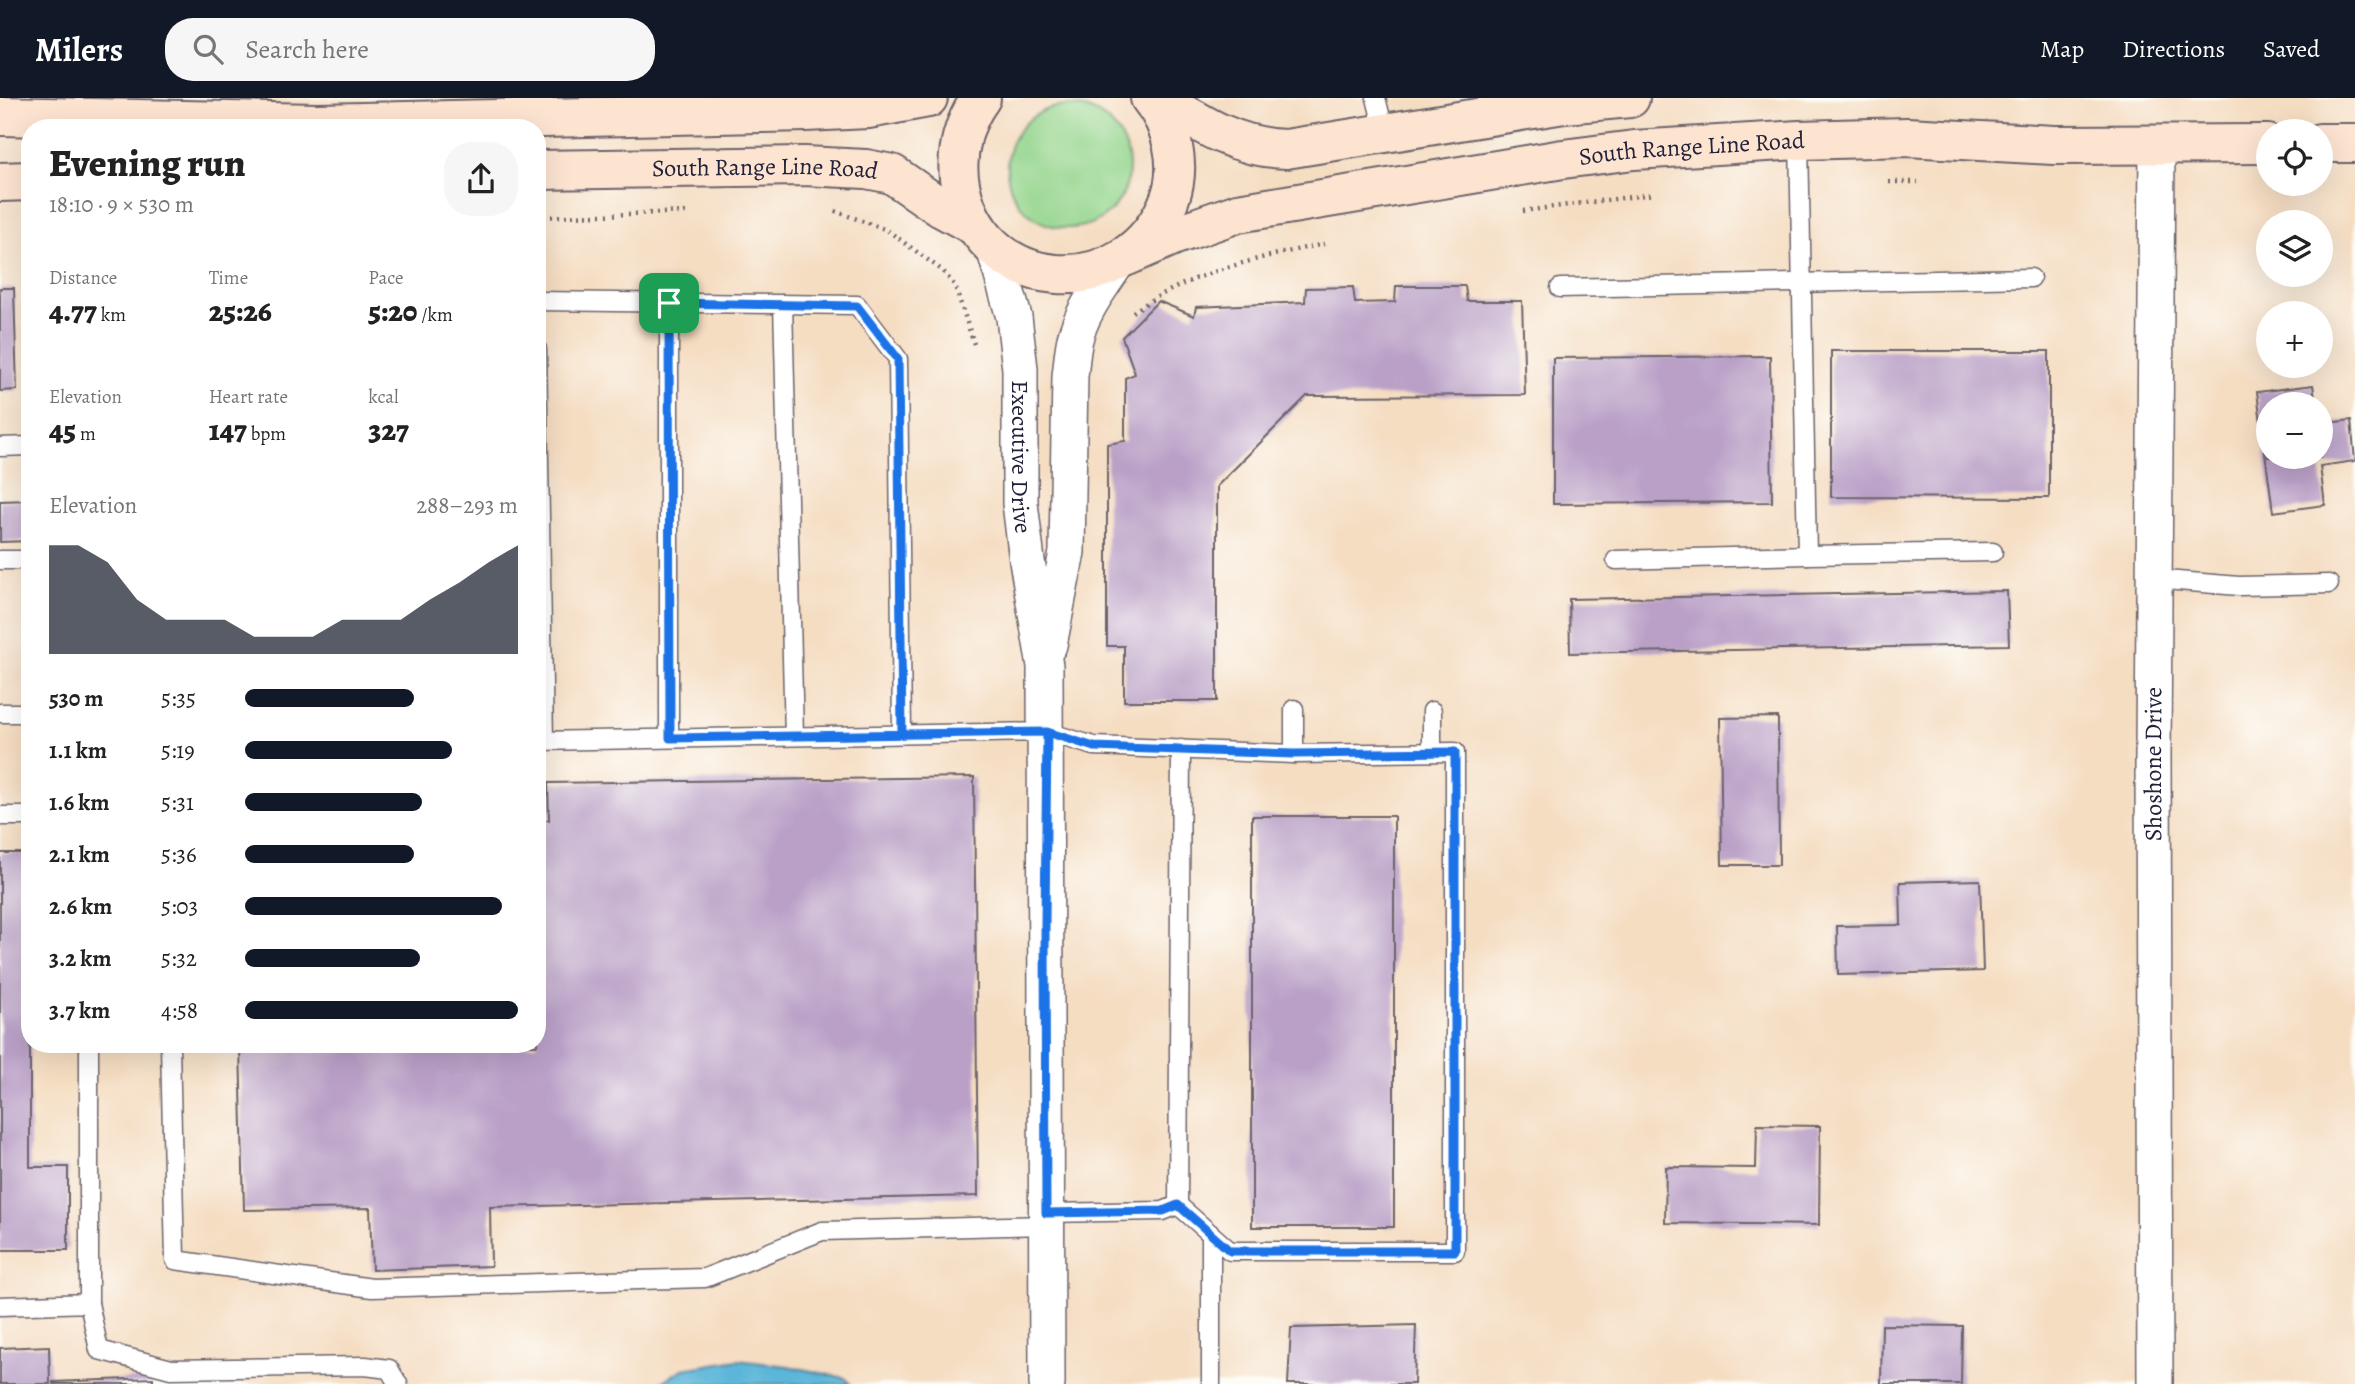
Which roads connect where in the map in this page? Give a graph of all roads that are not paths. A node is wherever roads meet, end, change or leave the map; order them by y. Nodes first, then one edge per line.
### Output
1 (928, 98) edge
2 (981, 98) edge
3 (1150, 98) edge
4 (1160, 98) edge
5 (1630, 98) edge
6 (1525, 105) edge
7 (430, 109) edge
8 (481, 109) edge
9 (0, 116) edge
10 (1380, 116) edge
11 (48, 119) edge
12 (350, 119) edge
13 (1800, 140) junction
14 (2355, 143) edge
15 (2256, 144) edge
16 (2333, 144) edge
17 (2157, 145) junction
18 (546, 170) edge
19 (21, 181) edge
20 (0, 182) edge
21 (985, 237) junction
22 (1122, 260) junction
23 (2031, 278) dead end
24 (1803, 281) junction
25 (1560, 288) dead end
26 (546, 301) edge
27 (669, 303) junction
28 (783, 304) junction
29 (21, 446) edge
30 (0, 447) edge
31 (1993, 552) dead end
32 (1807, 555) junction
33 (0, 560) edge
34 (21, 560) edge
35 (1616, 560) dead end
36 (2153, 579) junction
37 (2329, 584) dead end
38 (1045, 666) junction
39 (1294, 709) dead end
40 (1432, 711) dead end
41 (0, 713) edge
42 (21, 713) edge
43 (1047, 732) junction
44 (902, 734) junction
45 (794, 736) junction
46 (670, 738) junction
47 (546, 741) edge
48 (1181, 749) junction
49 (1432, 752) junction
50 (1294, 754) junction
51 (0, 816) edge
52 (21, 816) edge
53 (89, 1053) edge
54 (170, 1053) edge
55 (1178, 1205) junction
56 (1046, 1219) junction
57 (1211, 1234) junction
58 (89, 1303) junction
59 (0, 1306) edge
60 (171, 1377) edge
61 (398, 1384) edge
62 (1046, 1384) edge
63 (1211, 1384) edge
64 (2155, 1384) edge

1 - 8 main road
2 - 21 main road
3 - 22 main road
4 - 10 main road
5 - 6 main road
6 - 10 main road
7 - 8 main road
7 - 12 main road
9 - 11 main road
13 - 17 main road, South Range Line Road
13 - 22 main road, South Range Line Road
13 - 24 lane
14 - 16 main road
15 - 17 main road, South Range Line Road
17 - 36 street, Shoshone Drive
18 - 21 main road, South Range Line Road
19 - 20 main road
21 - 22 main road, South Range Line Road
21 - 38 street, Executive Drive
22 - 38 street, Executive Drive
23 - 24 lane
24 - 25 lane
24 - 32 lane
26 - 27 lane
27 - 28 lane
27 - 46 lane
28 - 44 lane
28 - 45 lane
29 - 30 lane
31 - 32 lane
32 - 35 lane
33 - 34 lane
36 - 37 lane
36 - 64 street, Shoshone Drive
38 - 43 street, Executive Drive
39 - 50 lane
40 - 49 lane
41 - 42 lane
43 - 44 lane
43 - 48 lane
43 - 56 street, Executive Drive
44 - 45 lane
45 - 46 lane
46 - 47 lane
48 - 50 lane
48 - 55 lane
49 - 50 lane
49 - 57 lane
51 - 52 lane
53 - 58 lane
54 - 56 lane
55 - 56 lane
55 - 57 lane
56 - 62 street, Executive Drive
57 - 63 lane
58 - 59 lane
58 - 60 lane
60 - 61 lane

